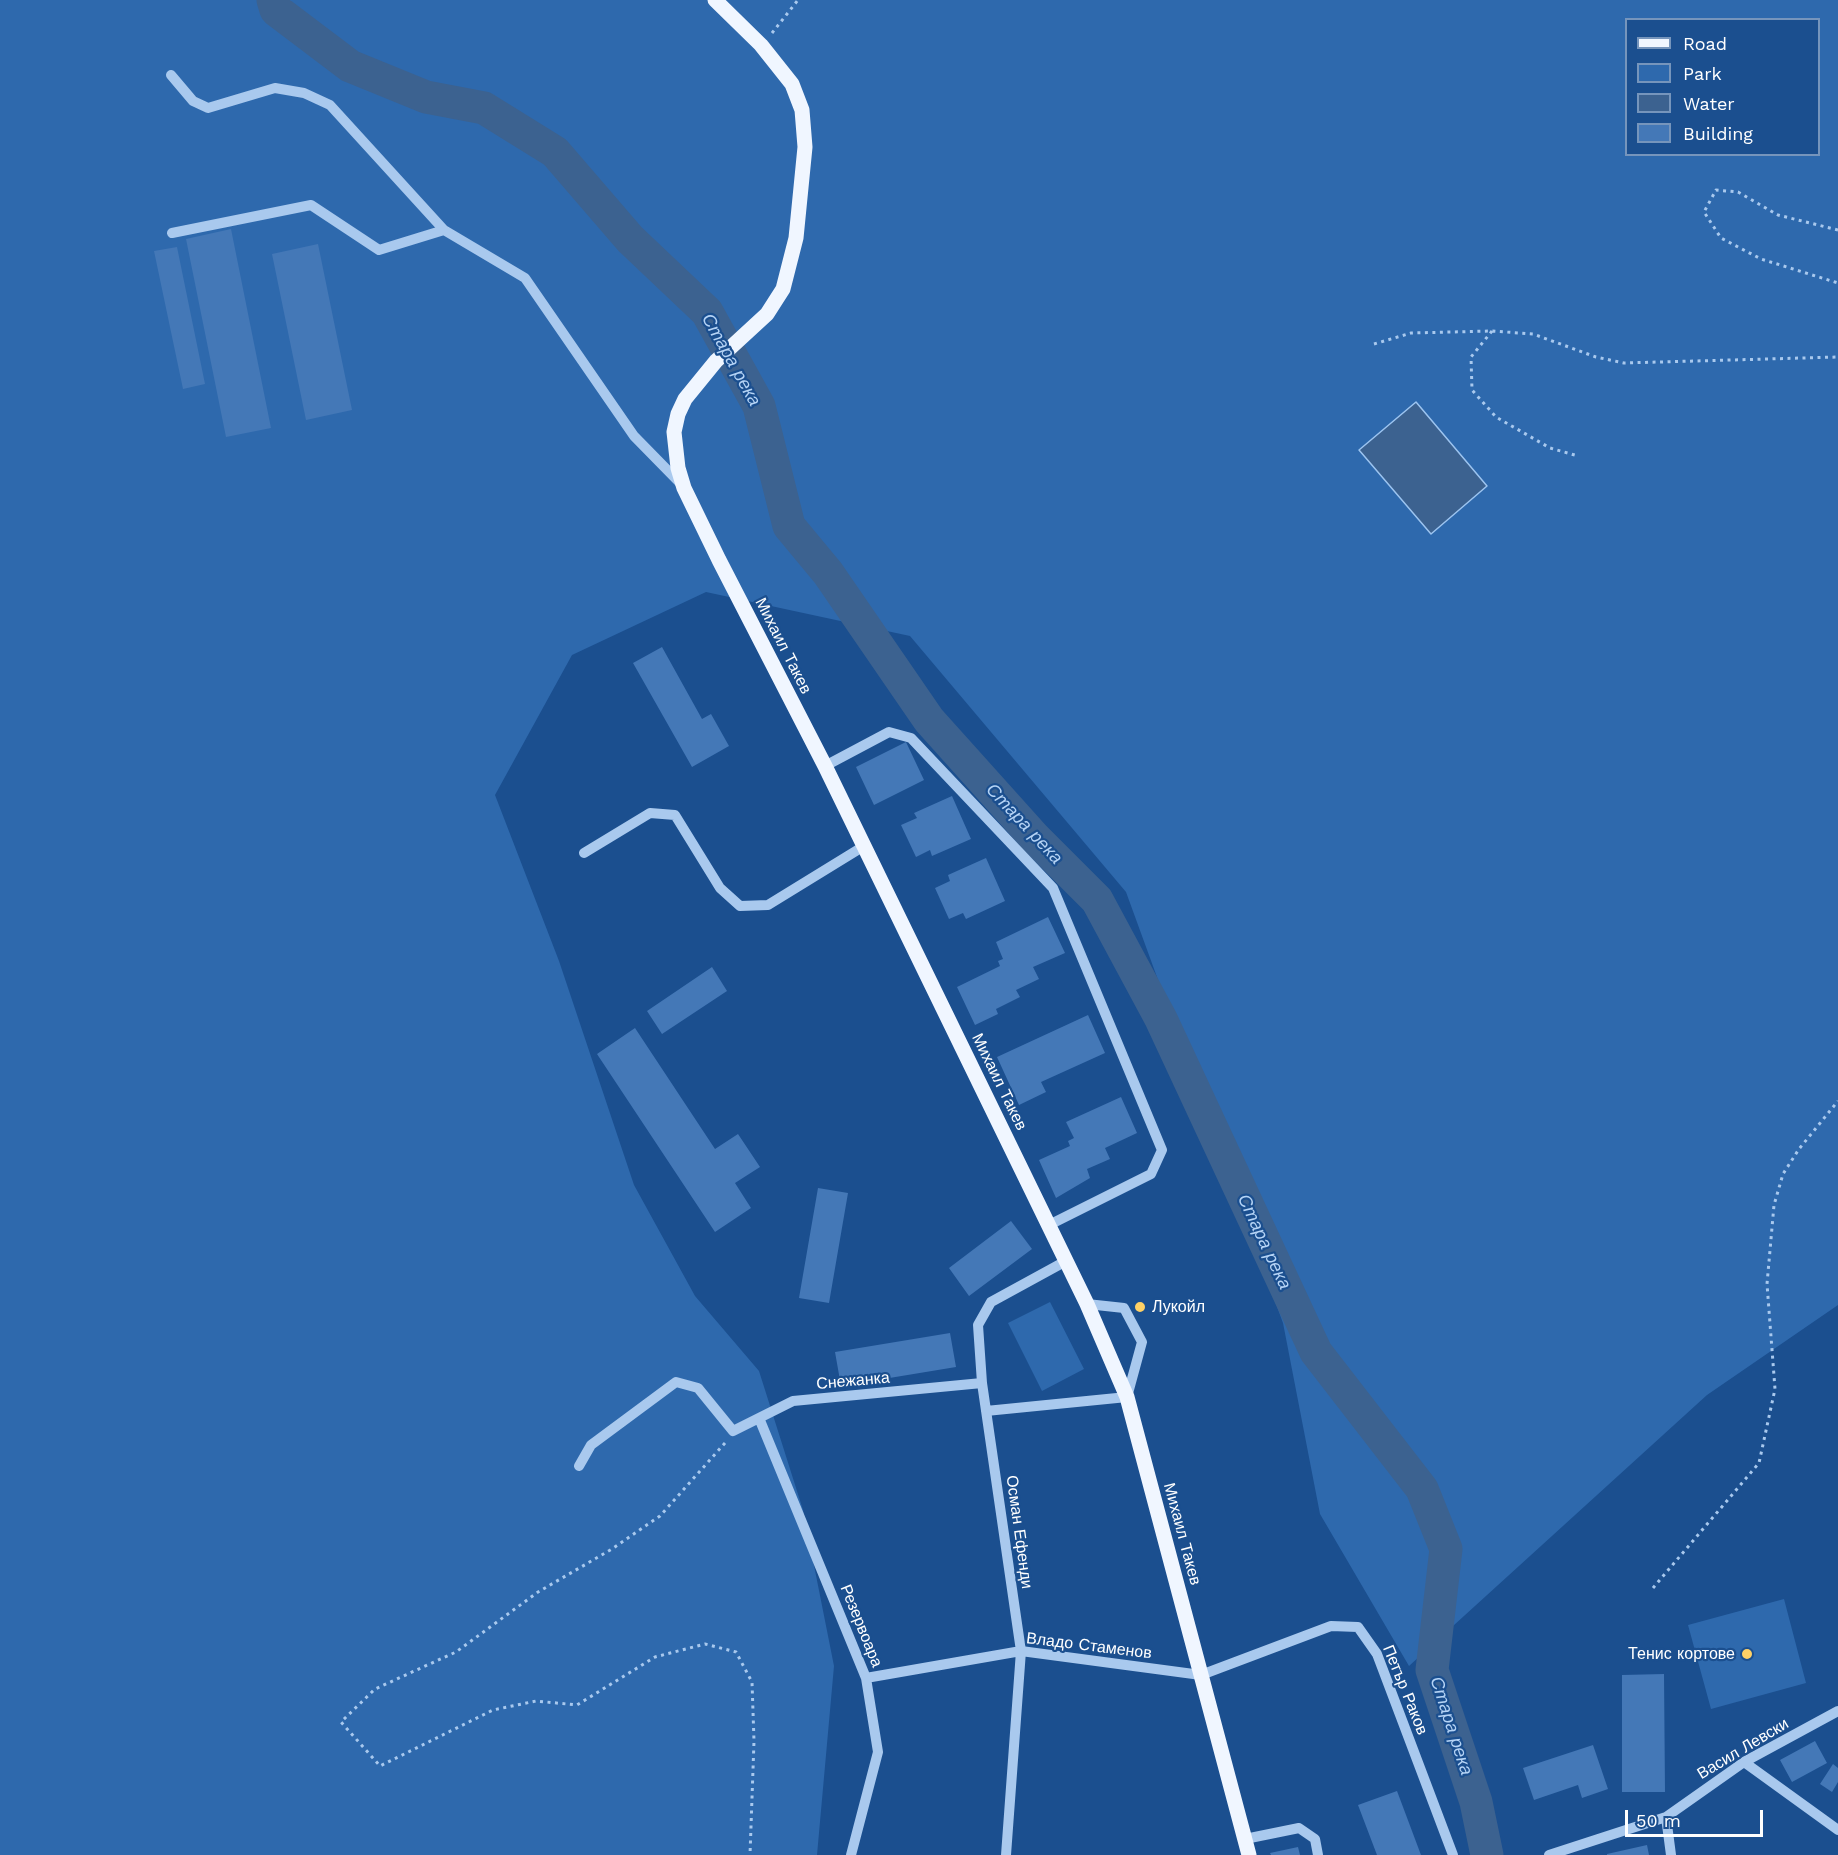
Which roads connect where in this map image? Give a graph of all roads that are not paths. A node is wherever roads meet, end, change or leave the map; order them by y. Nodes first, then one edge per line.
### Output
1 (715, 0) edge
2 (171, 75) dead end
3 (444, 230) junction
4 (172, 233) dead end
5 (684, 488) junction
6 (825, 766) junction
7 (864, 846) junction
8 (584, 853) dead end
9 (1048, 1225) junction
10 (1066, 1261) junction
11 (1087, 1304) junction
12 (982, 1383) junction
13 (1127, 1396) junction
14 (986, 1411) junction
15 (759, 1418) junction
16 (579, 1466) dead end
17 (1021, 1651) junction
18 (1201, 1675) junction
19 (867, 1678) junction
20 (1838, 1711) edge
21 (1744, 1762) junction
22 (1666, 1817) junction
23 (1838, 1830) edge
24 (1245, 1839) junction
25 (851, 1855) edge
26 (1006, 1855) edge
27 (1249, 1855) edge
28 (1318, 1855) edge
29 (1453, 1855) edge
30 (1549, 1855) edge
31 (1671, 1855) edge

1 - 5 main road, Михаил Такев
2 - 3 street
3 - 4 street
3 - 5 street
5 - 6 main road, Михаил Такев
6 - 7 main road, Михаил Такев
6 - 9 street
7 - 8 street
7 - 9 main road, Михаил Такев
9 - 10 main road, Михаил Такев
10 - 11 main road, Михаил Такев
10 - 12 street, Осман Ефенди
11 - 13 main road, Михаил Такев
11 - 13 street
12 - 14 street, Осман Ефенди
12 - 15 street, Снежанка
13 - 14 street
13 - 18 main road, Михаил Такев
14 - 17 street, Осман Ефенди
15 - 16 street, Снежанка
15 - 19 street, Резервоара
17 - 18 street, Владо Стаменов
17 - 19 street, Владо Стаменов
17 - 26 street, Осман Ефенди
18 - 24 main road, Михаил Такев
18 - 29 street, Петър Раков
19 - 25 street, Резервоара
20 - 21 street, Васил Левски
21 - 22 street, Васил Левски
21 - 23 street
22 - 30 street, Васил Левски
22 - 31 street
24 - 27 main road, Михаил Такев
24 - 28 street

